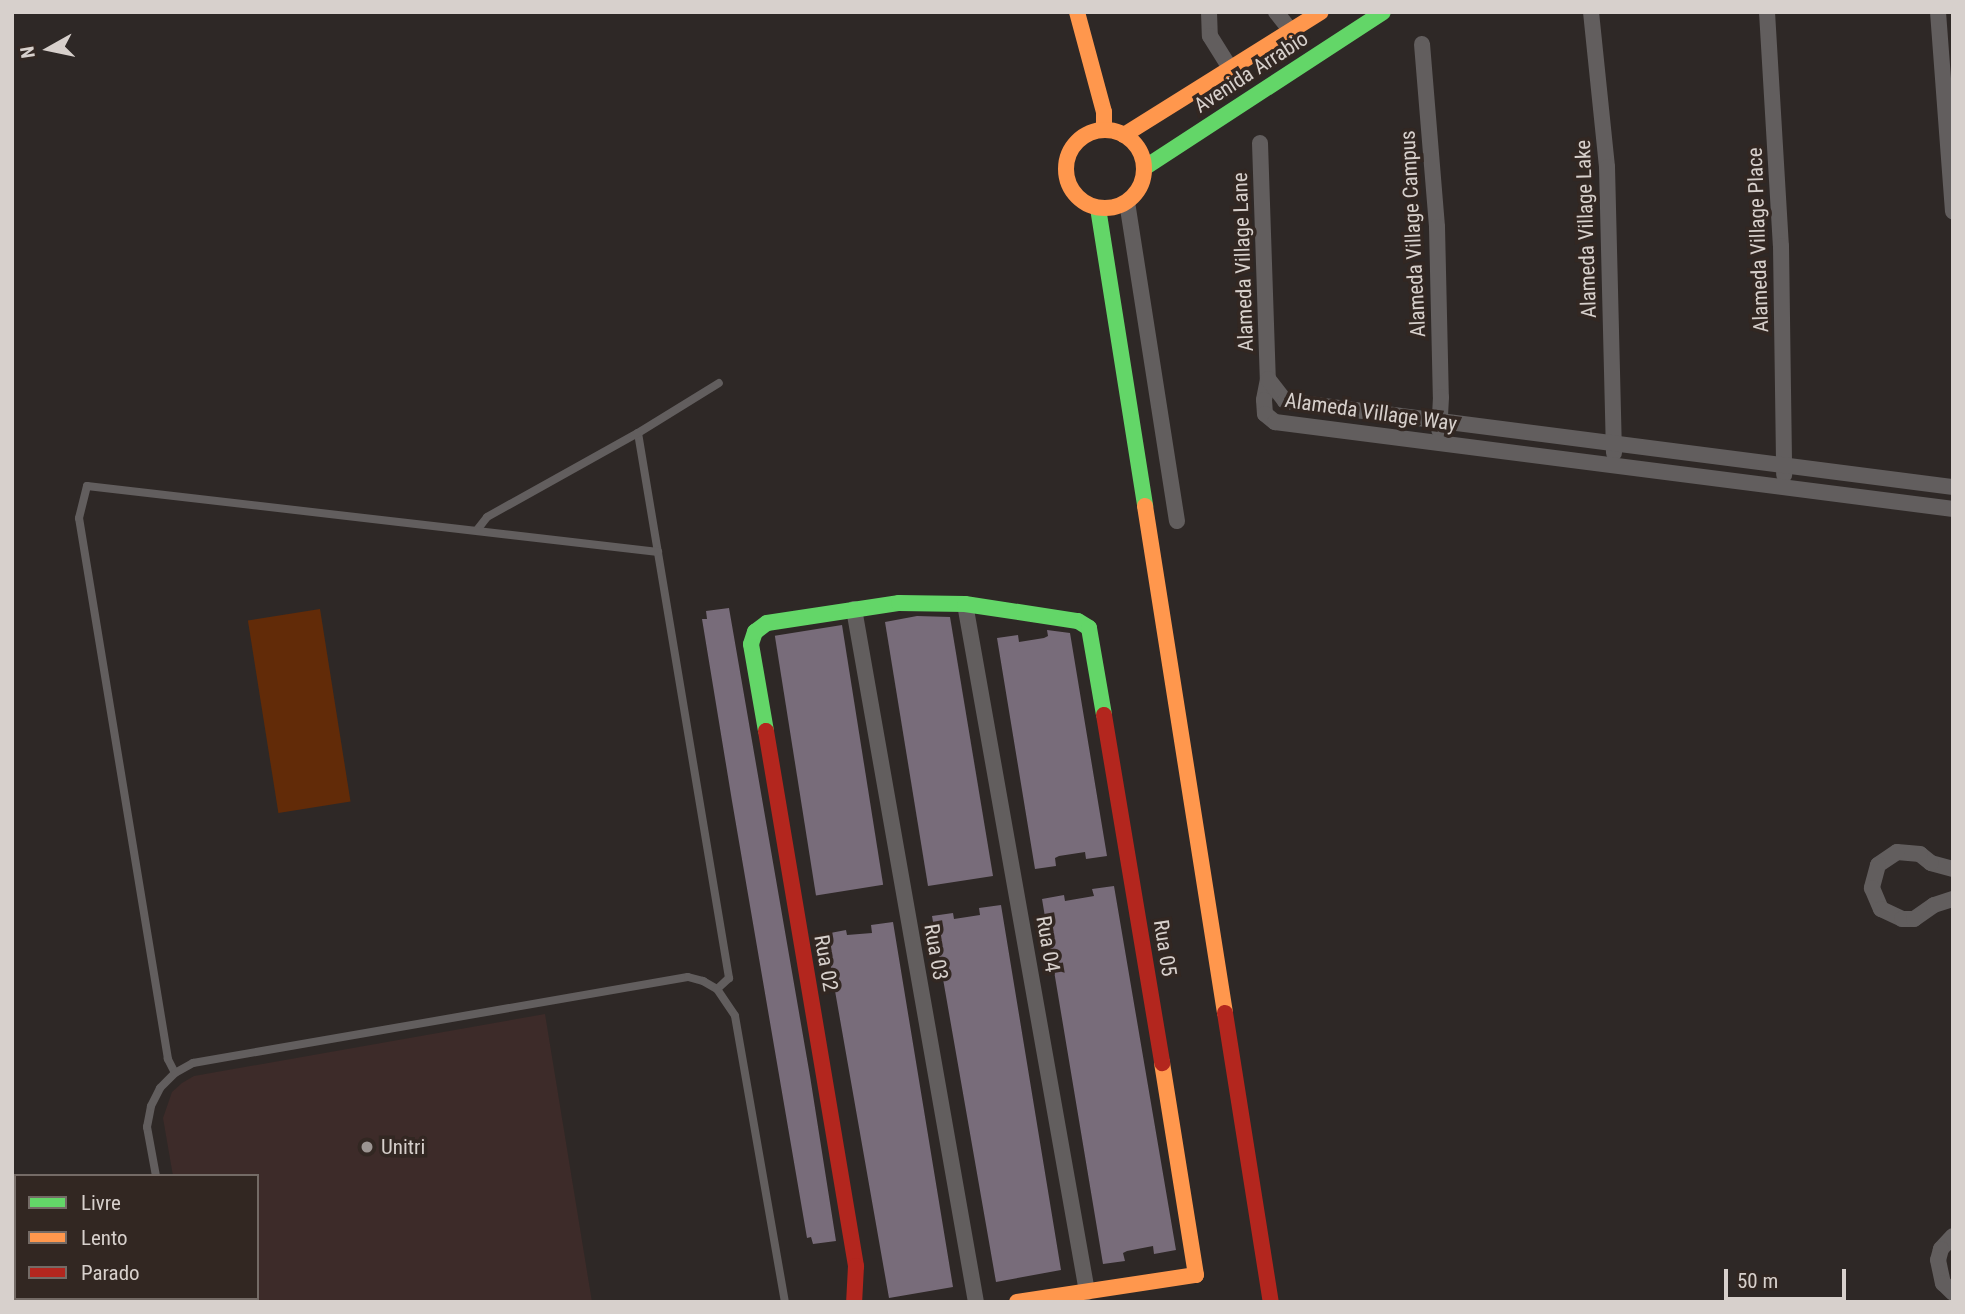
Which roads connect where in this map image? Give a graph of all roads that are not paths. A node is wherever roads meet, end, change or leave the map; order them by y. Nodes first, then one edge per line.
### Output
1 (1077, 12) edge
2 (1276, 12) edge
3 (1321, 12) edge
4 (1383, 12) edge
5 (1591, 12) edge
6 (1767, 12) edge
7 (1938, 12) edge
8 (1209, 13) edge
9 (1291, 31) junction
10 (1422, 44) dead end
11 (1230, 68) junction
12 (1104, 130) junction
13 (1124, 135) junction
14 (1260, 143) dead end
15 (1144, 168) junction
16 (1127, 202) junction
17 (1098, 208) junction
18 (1953, 211) edge
19 (1268, 379) junction
20 (719, 383) dead end
21 (1439, 421) junction
22 (638, 433) junction
23 (1438, 443) junction
24 (1615, 444) junction
25 (1614, 467) junction
26 (1784, 467) junction
27 (1953, 487) edge
28 (1784, 489) junction
29 (1953, 509) edge
30 (1177, 521) dead end
31 (478, 530) junction
32 (658, 552) junction
33 (965, 604) junction
34 (854, 609) junction
35 (1953, 869) edge
36 (1953, 899) edge
37 (717, 989) junction
38 (175, 1073) junction
39 (156, 1174) edge
40 (1953, 1237) edge
41 (1087, 1292) junction
42 (1953, 1293) edge
43 (855, 1301) edge
44 (785, 1302) edge
45 (976, 1302) edge
46 (1017, 1302) edge
47 (1271, 1302) edge

1 - 12 street
2 - 9 street
3 - 9 street, Avenida Arrabio
4 - 15 street, Avenida Arrabio
5 - 24 street, Alameda Village Lake
6 - 26 street, Alameda Village Place
7 - 18 street
8 - 11 street
9 - 11 street, Avenida Arrabio
10 - 21 street, Alameda Village Campus
11 - 13 street, Avenida Arrabio
12 - 13 street
12 - 17 street
13 - 15 street
14 - 19 street, Alameda Village Lane
15 - 16 street
16 - 17 street
16 - 30 street
17 - 47 street
19 - 21 street, Alameda Village Way
19 - 23 street, Alameda Village Way
20 - 22 lane
21 - 23 street, Alameda Village Campus
21 - 24 street, Alameda Village Way
22 - 31 lane
22 - 32 lane
23 - 25 street, Alameda Village Way
24 - 25 street, Alameda Village Lake
24 - 26 street, Alameda Village Way
25 - 28 street, Alameda Village Way
26 - 27 street, Alameda Village Way
26 - 28 street, Alameda Village Place
28 - 29 street, Alameda Village Way
31 - 32 lane
31 - 38 lane
32 - 37 lane
33 - 34 street
33 - 41 street, Rua 04
33 - 41 street, Rua 05
34 - 43 street, Rua 02
34 - 45 street, Rua 03
35 - 36 street
37 - 38 lane
37 - 44 lane
38 - 39 lane
40 - 42 street
41 - 46 street

